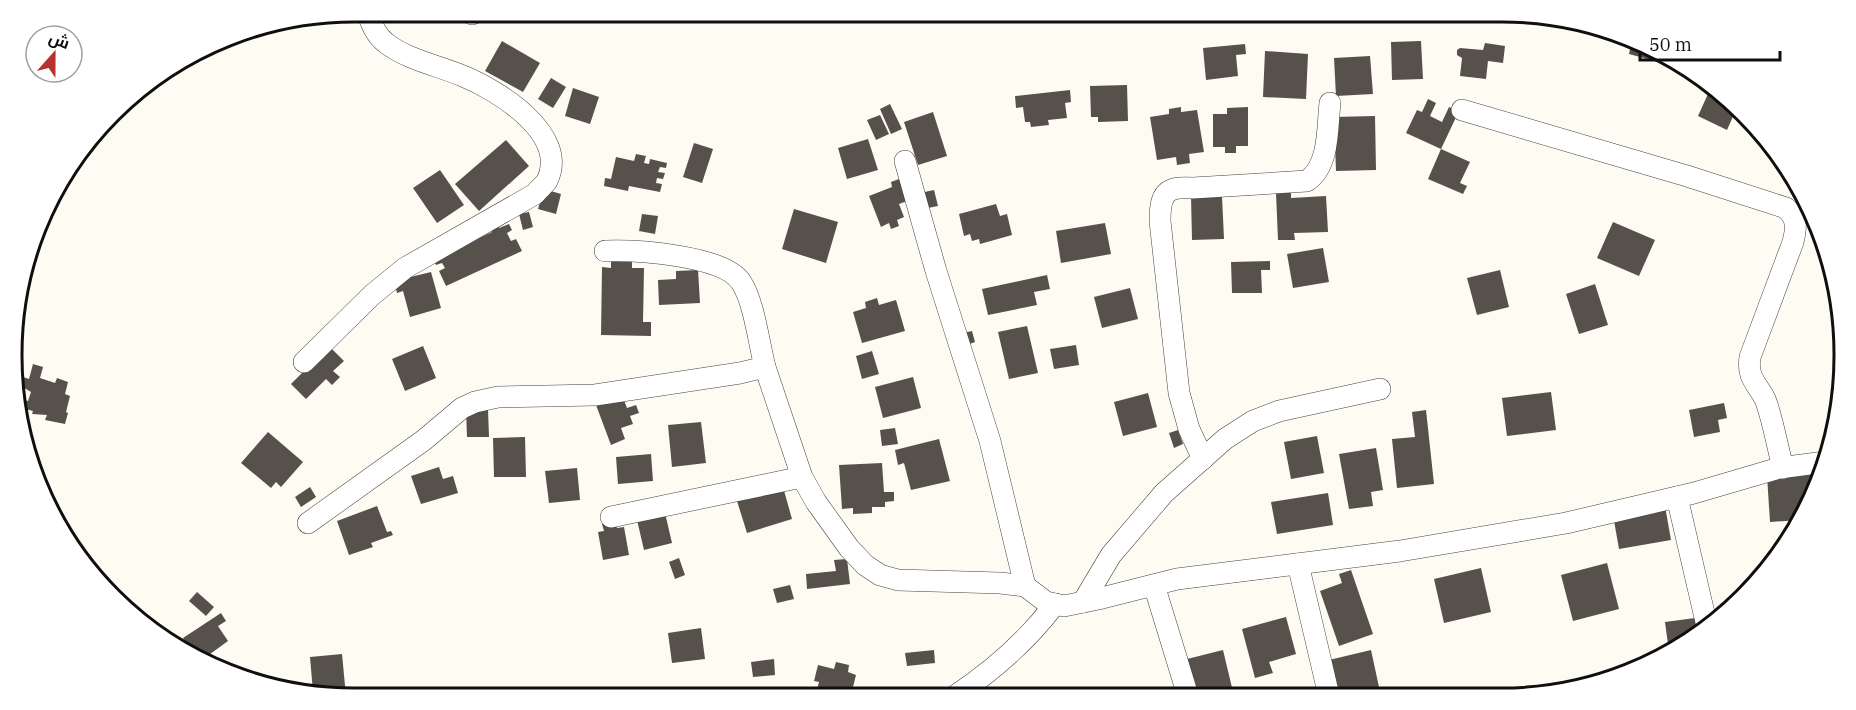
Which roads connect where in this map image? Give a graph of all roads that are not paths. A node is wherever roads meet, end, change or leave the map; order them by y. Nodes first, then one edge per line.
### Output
1 (372, 23) edge
2 (1330, 103) dead end
3 (1462, 110) dead end
4 (905, 161) dead end
5 (605, 251) dead end
6 (304, 362) dead end
7 (765, 367) junction
8 (1380, 389) dead end
9 (1203, 459) junction
10 (1815, 463) edge
11 (1783, 468) junction
12 (802, 477) junction
13 (1677, 497) junction
14 (611, 517) dead end
15 (308, 523) dead end
16 (1298, 564) junction
17 (1154, 585) junction
18 (1024, 586) junction
19 (1083, 602) junction
20 (1056, 604) junction
21 (1705, 617) edge
22 (968, 687) edge
23 (1185, 687) edge
24 (1327, 687) edge

1 - 6 street
2 - 9 street
3 - 11 street
4 - 18 street
5 - 7 street
7 - 12 street
7 - 15 street
8 - 9 street
9 - 19 street
10 - 11 street
11 - 13 street
12 - 14 street
12 - 18 street
13 - 16 street
13 - 21 street
16 - 17 street
16 - 24 street
17 - 19 street
17 - 23 street
18 - 20 street
19 - 20 street
20 - 22 street

